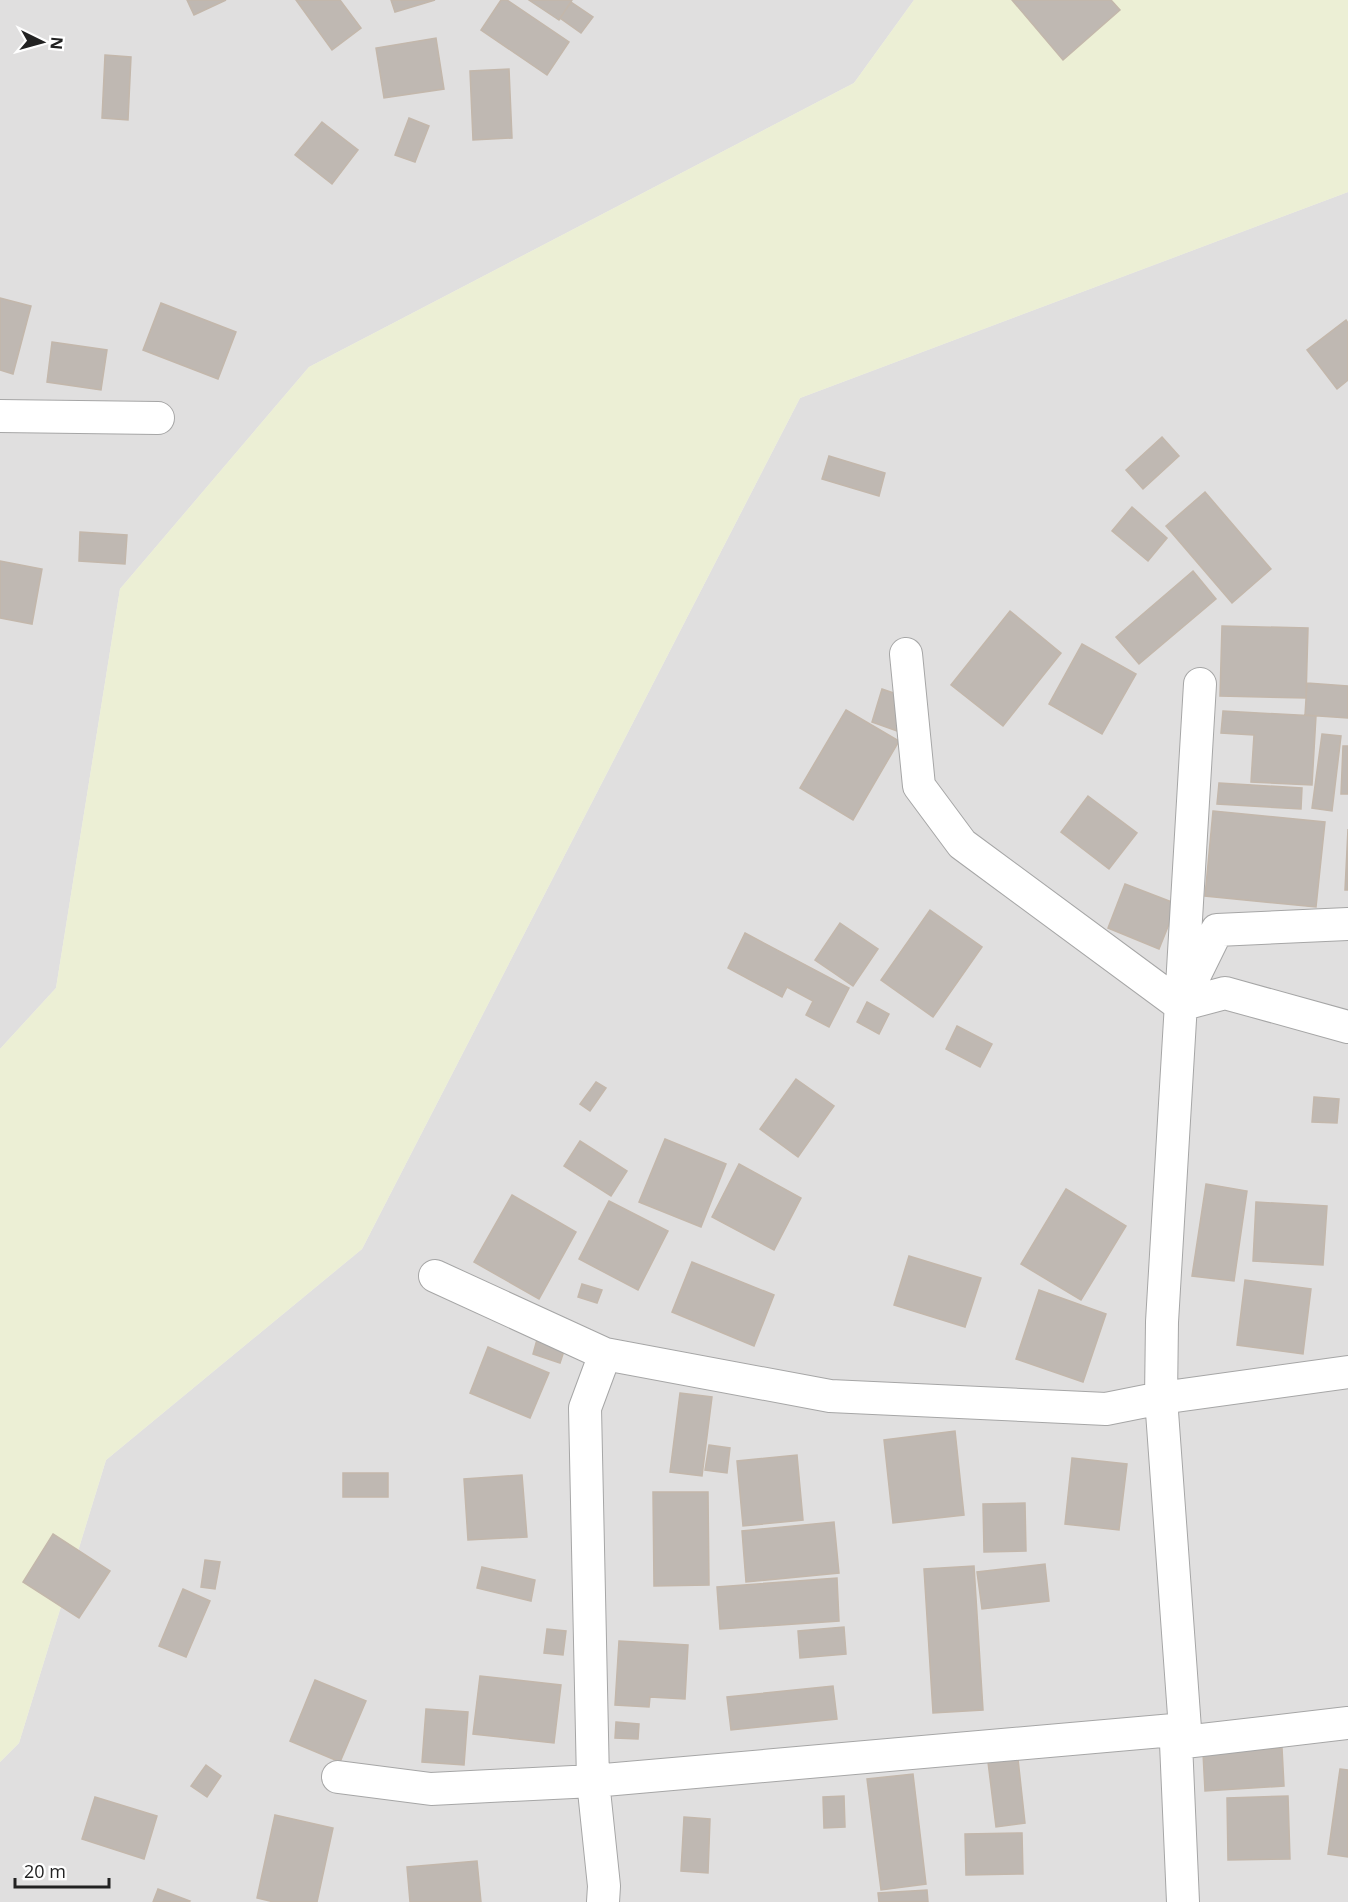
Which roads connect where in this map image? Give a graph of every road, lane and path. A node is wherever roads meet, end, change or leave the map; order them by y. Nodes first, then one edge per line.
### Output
1 (0, 416) edge
2 (158, 418) dead end
3 (906, 654) dead end
4 (1200, 684) dead end
5 (1348, 924) edge
6 (1180, 1005) junction
7 (1348, 1027) edge
8 (435, 1276) dead end
9 (605, 1354) junction
10 (1348, 1372) edge
11 (1161, 1398) junction
12 (1348, 1723) edge
13 (1181, 1736) junction
14 (338, 1778) dead end
15 (593, 1781) junction
16 (603, 1902) edge
17 (1183, 1902) edge

1 - 2 street
3 - 6 street
4 - 6 street
5 - 6 street
6 - 7 street
6 - 11 street
8 - 9 street
9 - 11 street
9 - 15 street
10 - 11 street
11 - 13 street
12 - 13 street
13 - 15 street
13 - 17 street
14 - 15 street
15 - 16 street

